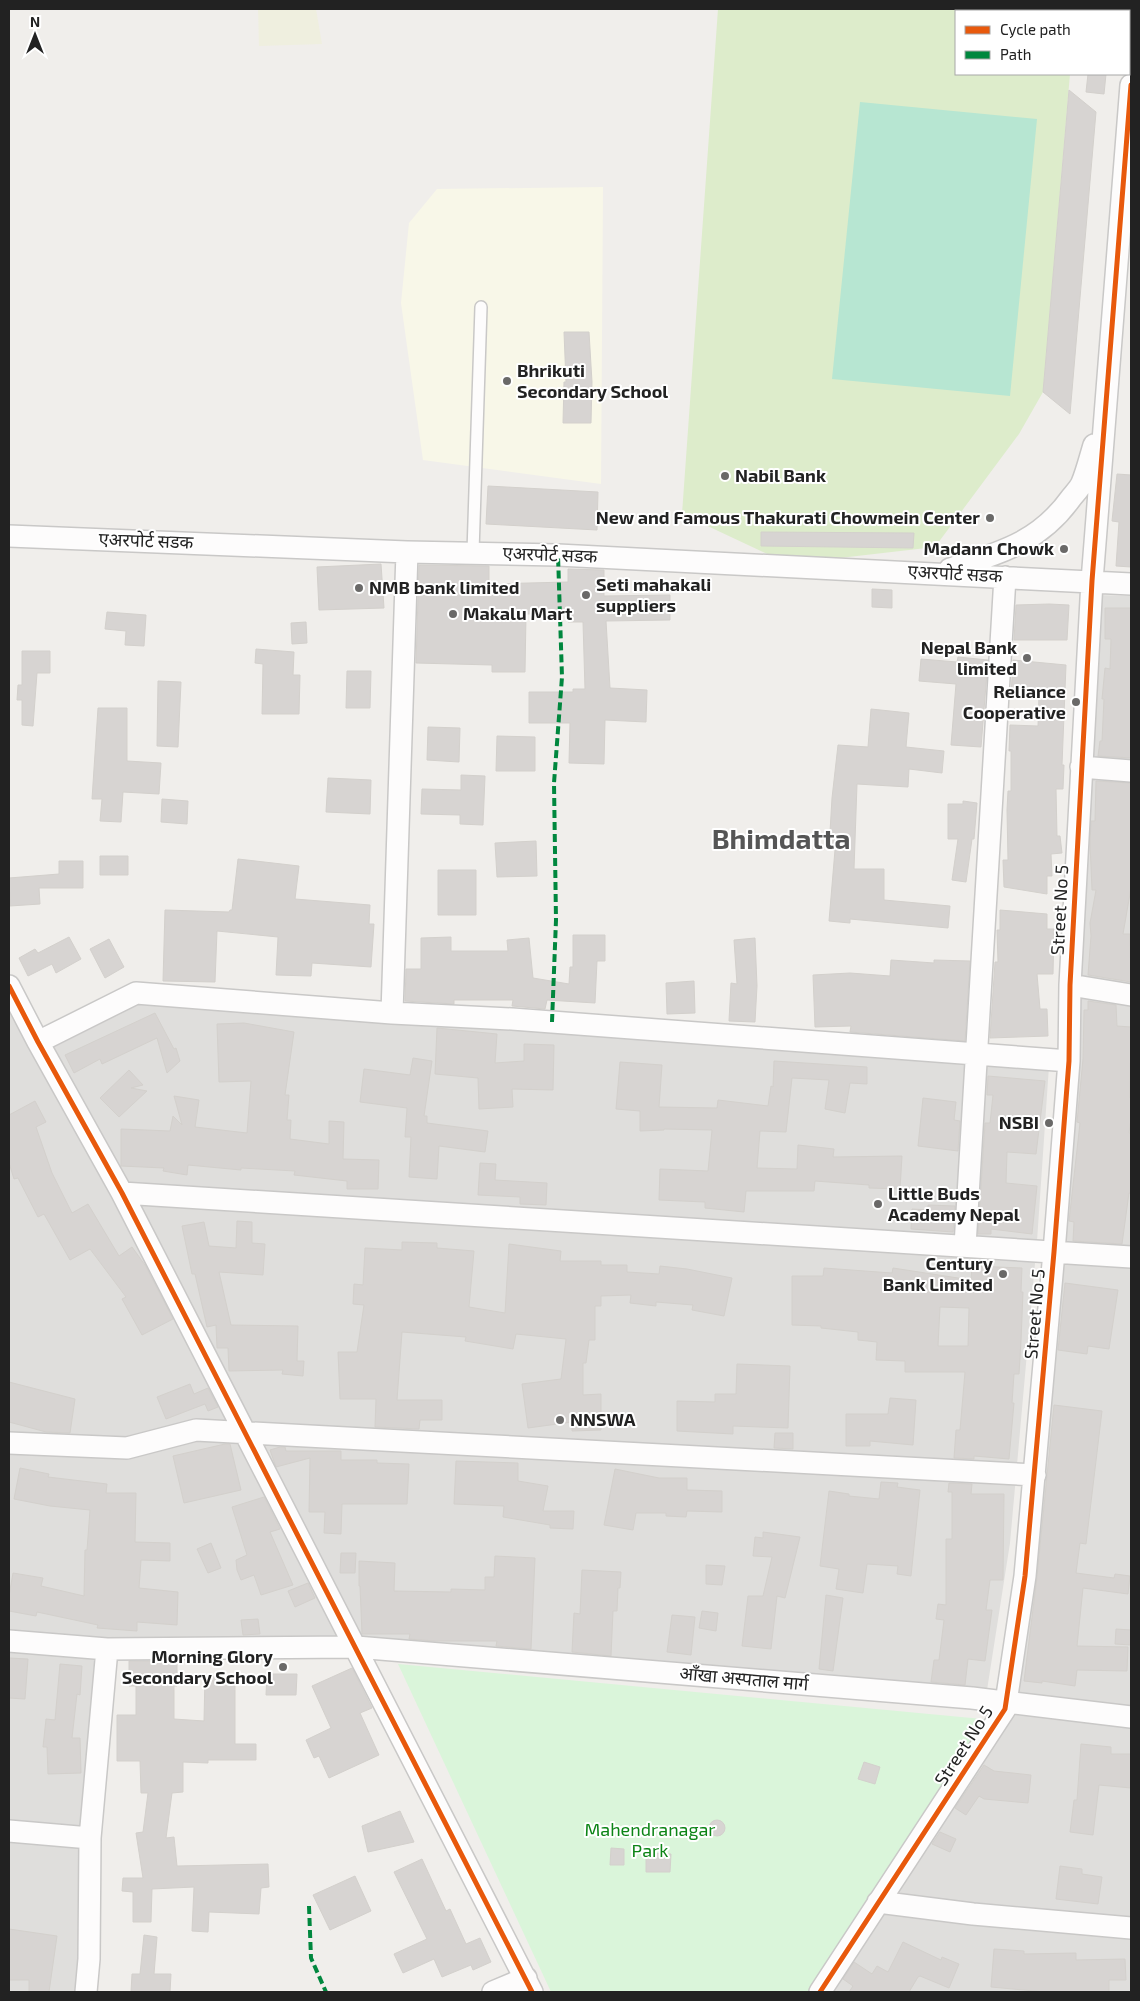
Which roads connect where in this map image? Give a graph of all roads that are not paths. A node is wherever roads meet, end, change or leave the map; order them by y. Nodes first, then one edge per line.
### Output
1 (1131, 85) edge
2 (1127, 212) edge
3 (480, 307) dead end
4 (1105, 409) junction
5 (9, 536) edge
6 (407, 552) junction
7 (473, 552) junction
8 (935, 574) junction
9 (1005, 577) junction
10 (1092, 581) junction
11 (1131, 584) edge
12 (1081, 767) junction
13 (1131, 771) edge
14 (1070, 985) junction
15 (9, 986) edge
16 (1131, 995) edge
17 (392, 1013) junction
18 (38, 1042) junction
19 (976, 1054) junction
20 (1068, 1061) junction
21 (122, 1193) junction
22 (965, 1246) junction
23 (1054, 1252) junction
24 (1131, 1256) edge
25 (244, 1432) junction
26 (9, 1443) edge
27 (1035, 1475) junction
28 (9, 1641) edge
29 (356, 1647) junction
30 (107, 1649) junction
31 (1006, 1702) junction
32 (1131, 1718) edge
33 (9, 1831) edge
34 (90, 1838) junction
35 (878, 1902) junction
36 (1131, 1928) edge
37 (529, 1985) edge
38 (86, 1992) edge
39 (493, 1992) edge
40 (820, 1992) edge

1 - 2 street
2 - 4 street
3 - 7 lane
4 - 8 street
4 - 10 street, Street No 5
5 - 6 street, एअरपोर्ट सडक
6 - 7 street, एअरपोर्ट सडक
6 - 17 street
7 - 8 street, एअरपोर्ट सडक
8 - 9 street, एअरपोर्ट सडक
9 - 10 street, एअरपोर्ट सडक
9 - 19 street
10 - 11 street, एअरपोर्ट सडक
10 - 12 street, Street No 5
12 - 13 street
12 - 14 street, Street No 5
14 - 16 street
14 - 20 street, Street No 5
15 - 18 street
17 - 18 street
17 - 19 street
18 - 21 street
19 - 20 street
19 - 22 street
20 - 23 street, Street No 5
21 - 22 street
21 - 25 street
22 - 23 street
23 - 24 street
23 - 27 street, Street No 5
25 - 26 street
25 - 27 street
25 - 29 street
27 - 31 street, Street No 5
28 - 30 street, आँखा अस्पताल मार्ग
29 - 30 street, आँखा अस्पताल मार्ग
29 - 31 street, आँखा अस्पताल मार्ग
29 - 37 street
30 - 34 street
31 - 32 street, आँखा अस्पताल मार्ग
31 - 35 street, Street No 5
33 - 34 street
34 - 38 street
35 - 36 street
35 - 40 street, Street No 5
37 - 39 street

